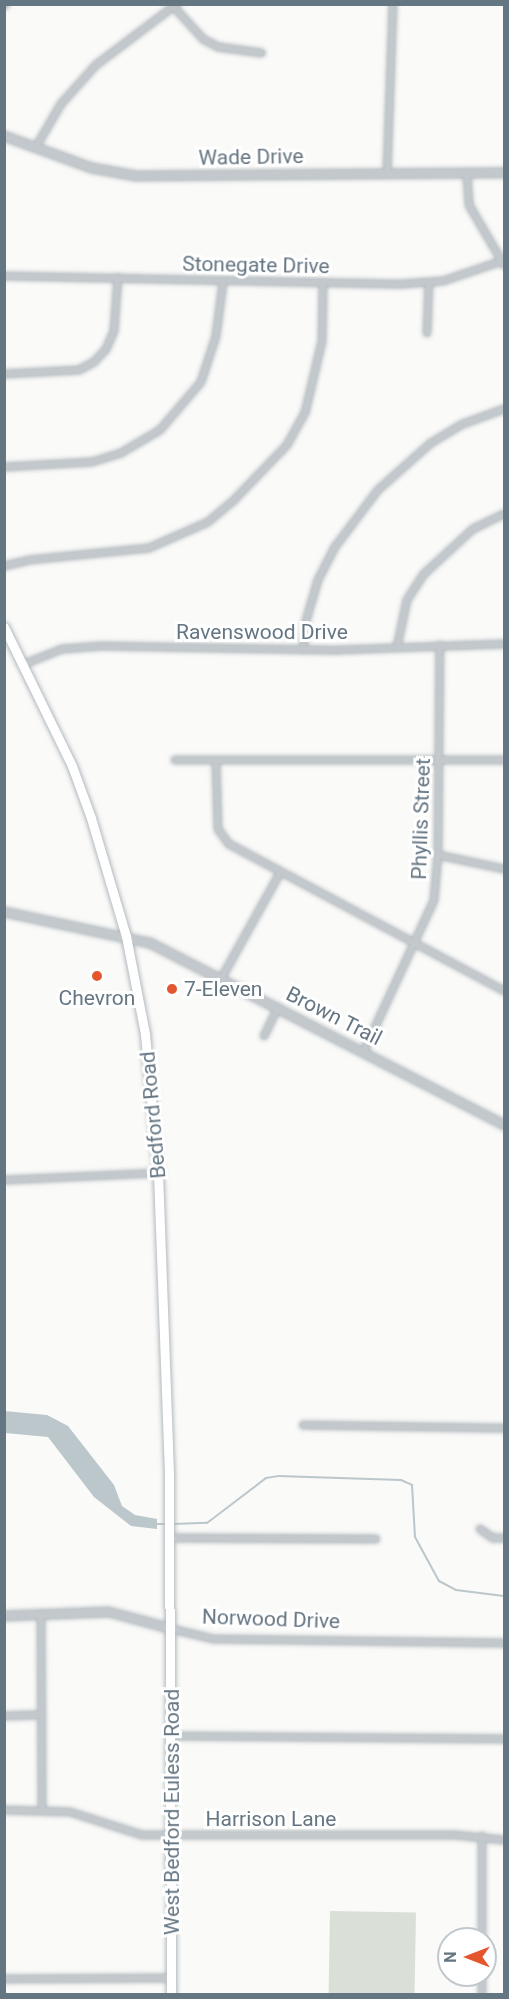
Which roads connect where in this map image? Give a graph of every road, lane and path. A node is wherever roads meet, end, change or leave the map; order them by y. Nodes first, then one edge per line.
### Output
1 (393, 4) edge
2 (175, 6) edge
3 (262, 53) dead end
4 (4, 136) edge
5 (36, 147) junction
6 (504, 173) edge
7 (387, 174) junction
8 (467, 174) junction
9 (503, 263) edge
10 (4, 276) edge
11 (118, 277) junction
12 (223, 282) junction
13 (429, 282) junction
14 (323, 284) junction
15 (427, 333) dead end
16 (4, 374) edge
17 (504, 409) edge
18 (4, 467) edge
19 (504, 514) edge
20 (4, 566) edge
21 (4, 627) edge
22 (504, 644) edge
23 (440, 645) junction
24 (397, 647) junction
25 (303, 650) junction
26 (22, 664) junction
27 (176, 760) dead end
28 (439, 760) junction
29 (504, 760) edge
30 (216, 761) junction
31 (438, 855) junction
32 (504, 869) edge
33 (280, 873) junction
34 (4, 912) edge
35 (126, 936) junction
36 (415, 944) junction
37 (221, 979) junction
38 (504, 992) edge
39 (278, 1007) junction
40 (264, 1036) dead end
41 (364, 1051) junction
42 (504, 1125) edge
43 (158, 1173) junction
44 (4, 1180) edge
45 (303, 1425) dead end
46 (504, 1428) edge
47 (480, 1529) dead end
48 (171, 1534) junction
49 (504, 1538) edge
50 (376, 1539) dead end
51 (4, 1616) edge
52 (41, 1616) junction
53 (172, 1629) junction
54 (504, 1643) edge
55 (42, 1715) junction
56 (4, 1716) edge
57 (172, 1736) junction
58 (504, 1739) edge
59 (4, 1810) edge
60 (42, 1810) junction
61 (171, 1836) junction
62 (482, 1836) junction
63 (504, 1840) edge
64 (482, 1927) edge
65 (171, 1978) junction
66 (4, 1979) edge
67 (171, 1995) edge

1 - 7 street
2 - 3 street
2 - 5 street
4 - 5 street, Wade Drive
5 - 7 street, Wade Drive
6 - 8 street, Wade Drive
7 - 8 street, Wade Drive
8 - 9 street
9 - 13 street, Stonegate Drive
10 - 11 street, Stonegate Drive
11 - 12 street, Stonegate Drive
11 - 16 street
12 - 14 street, Stonegate Drive
12 - 18 street
13 - 14 street, Stonegate Drive
13 - 15 street
14 - 20 street
17 - 25 street
19 - 24 street
21 - 26 main road, Bedford Road
22 - 23 street, Ravenswood Drive
23 - 24 street, Ravenswood Drive
23 - 28 street, Phyllis Street
24 - 25 street, Ravenswood Drive
25 - 26 street, Ravenswood Drive
26 - 35 main road, Bedford Road
27 - 30 street
28 - 29 street
28 - 30 street
28 - 31 street, Phyllis Street
30 - 33 street
31 - 32 street
31 - 36 street, Phyllis Street
33 - 36 street
33 - 37 street
34 - 35 street, Brown Trail
35 - 37 street, Brown Trail
35 - 43 main road, Bedford Road
36 - 38 street
36 - 41 street, Phyllis Street
37 - 39 street, Brown Trail
39 - 40 street
39 - 41 street, Brown Trail
41 - 42 street, Brown Trail
43 - 44 street
43 - 48 main road, Bedford Road
45 - 46 street
47 - 49 street
48 - 50 street
48 - 53 main road, Bedford Road
51 - 52 street, Norwood Drive
52 - 53 street, Norwood Drive
52 - 55 street
53 - 54 street, Norwood Drive
53 - 57 main road, West Bedford Euless Road
55 - 56 street
55 - 60 street
57 - 58 street
57 - 61 main road, West Bedford Euless Road
59 - 60 street, Harrison Lane
60 - 61 street, Harrison Lane
61 - 62 street, Harrison Lane
61 - 65 main road, West Bedford Euless Road
62 - 63 street, Harrison Lane
62 - 64 street
65 - 66 street
65 - 67 main road, West Bedford Euless Road

